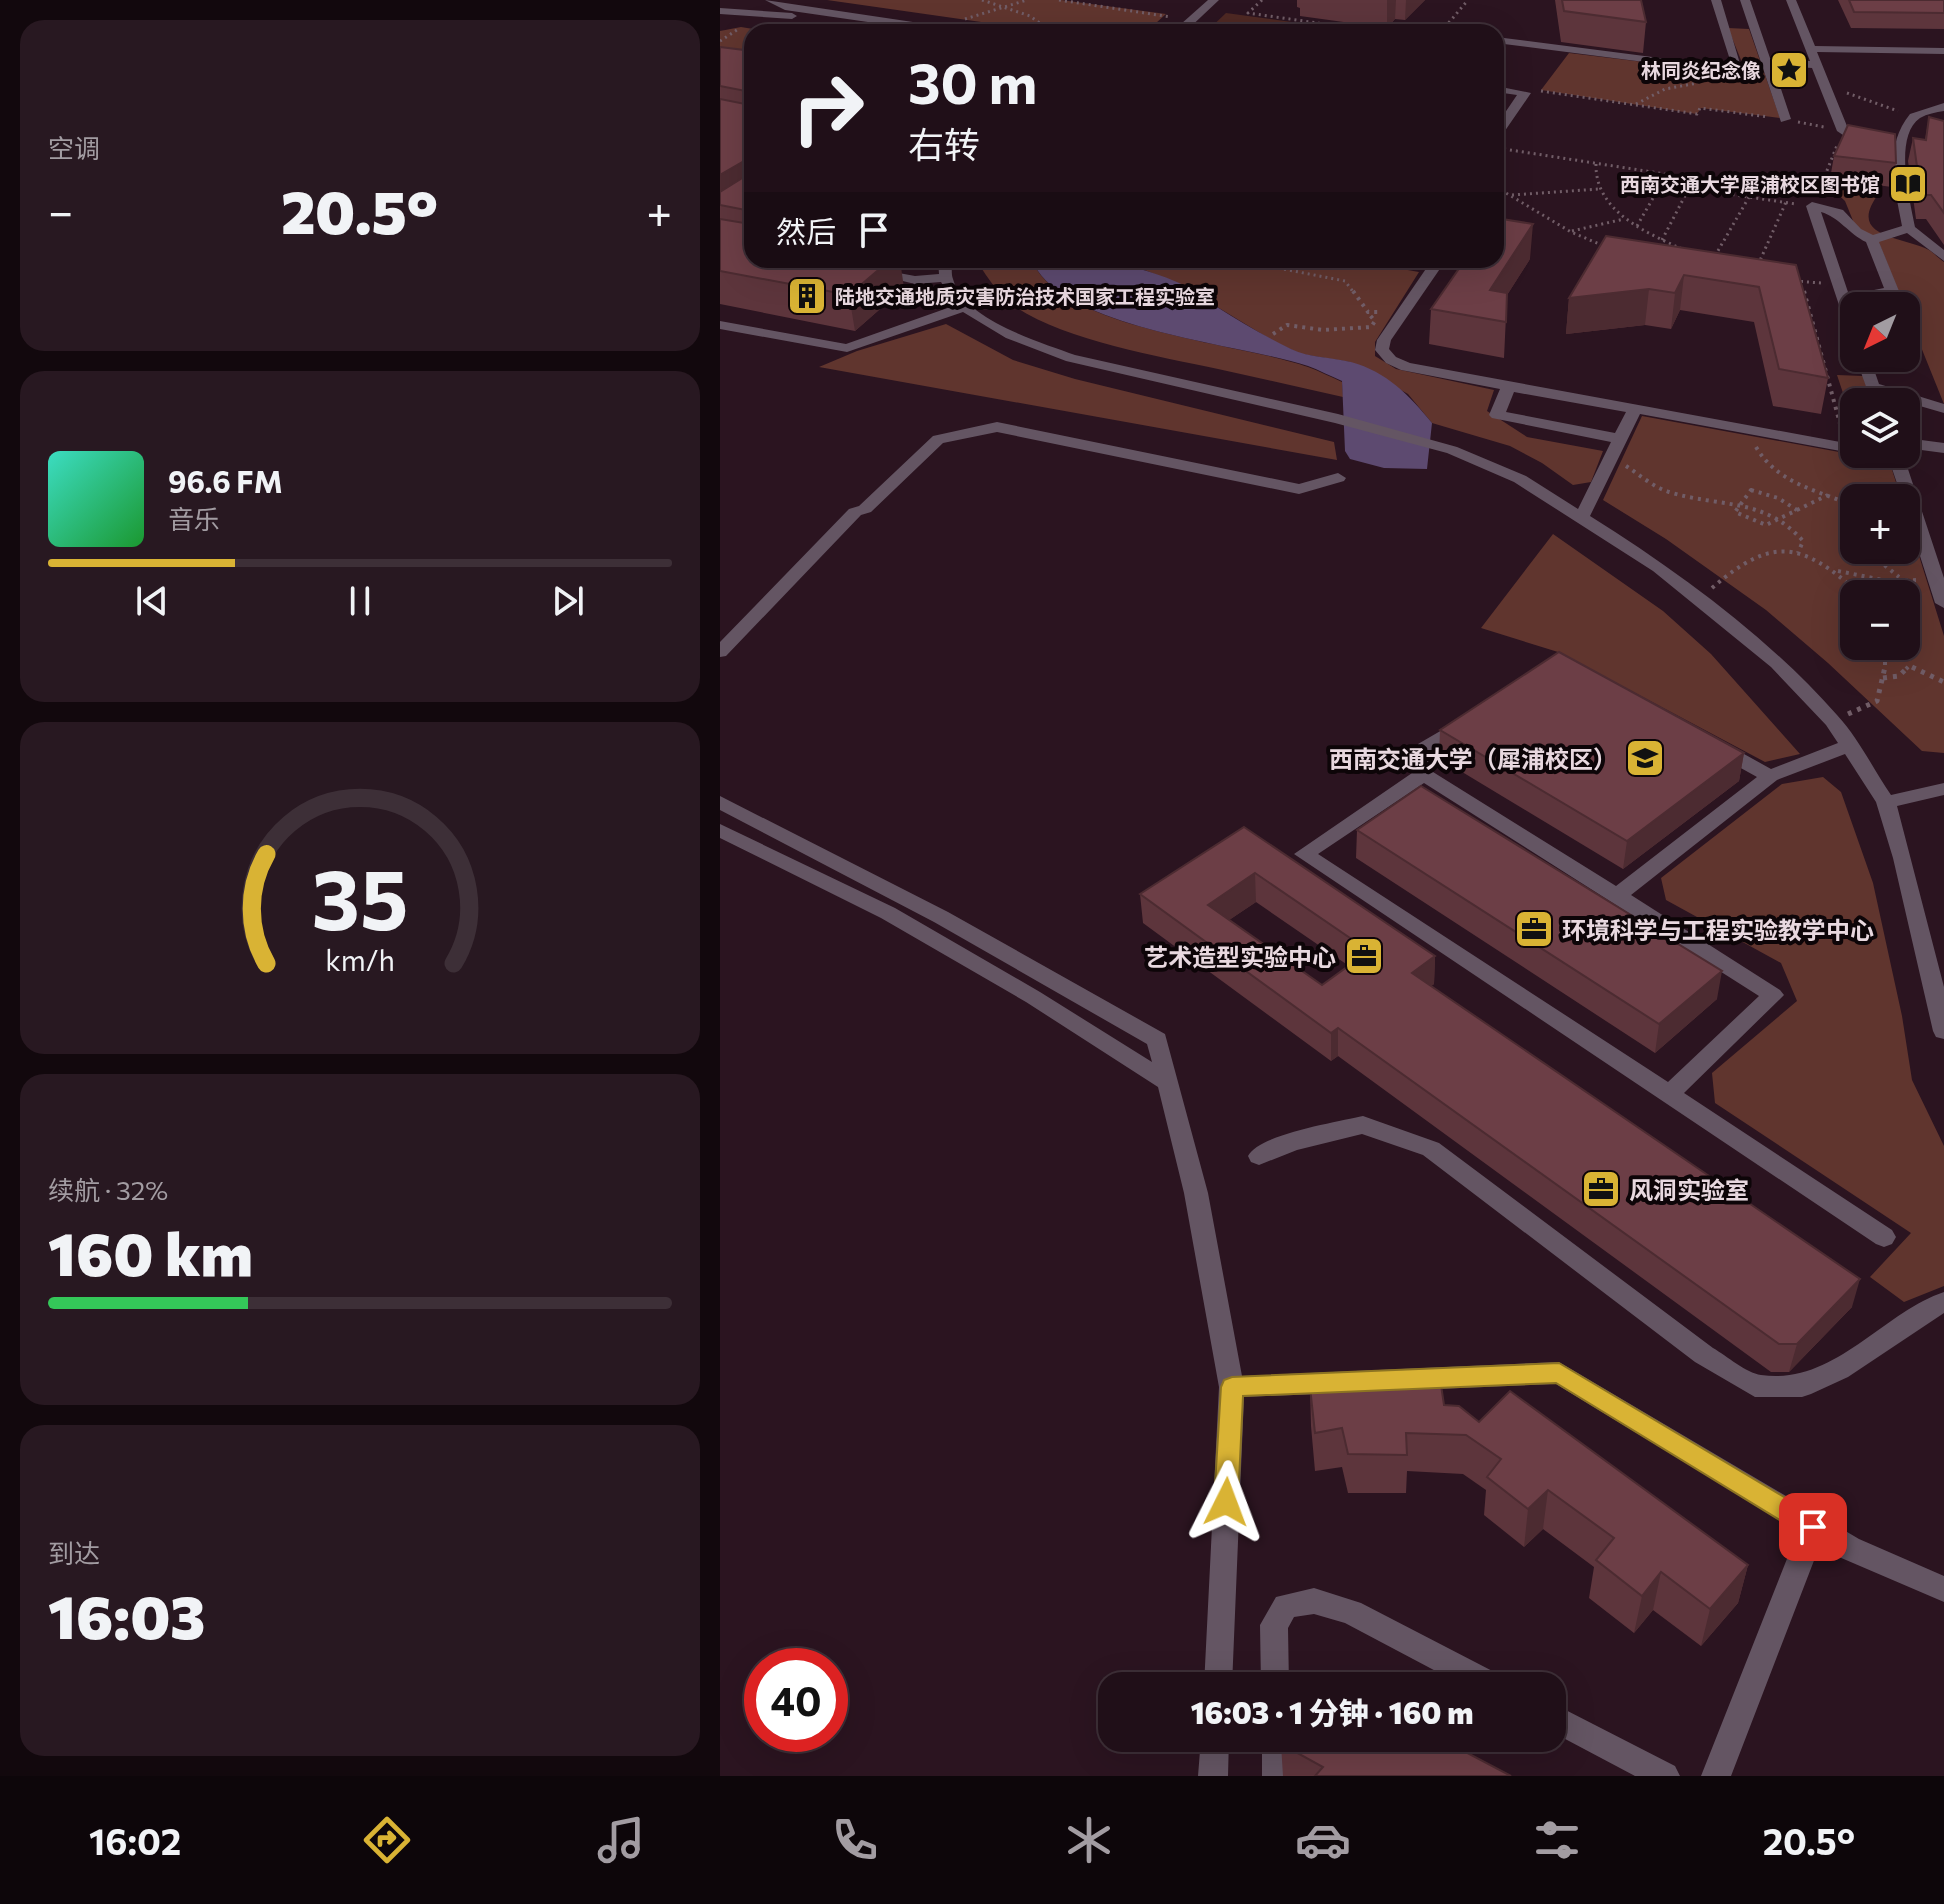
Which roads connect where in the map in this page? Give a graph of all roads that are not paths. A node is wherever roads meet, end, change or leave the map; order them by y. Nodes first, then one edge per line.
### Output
1 (770, 0) edge
2 (1214, 0) edge
3 (1716, 0) edge
4 (1745, 0) edge
5 (1791, 0) edge
6 (720, 11) edge
7 (846, 24) edge
8 (904, 24) edge
9 (1187, 24) edge
10 (1504, 41) edge
11 (1810, 49) junction
12 (1944, 51) edge
13 (1765, 61) junction
14 (1817, 65) junction
15 (1504, 90) edge
16 (1944, 107) edge
17 (1785, 119) road end
18 (1504, 123) edge
19 (1843, 131) edge
20 (1909, 228) junction
21 (1872, 240) junction
22 (1944, 257) edge
23 (945, 268) edge
24 (1433, 268) edge
25 (860, 270) edge
26 (944, 278) junction
27 (1840, 292) edge
28 (1887, 292) edge
29 (964, 307) junction
30 (720, 315) edge
31 (1509, 386) junction
32 (1920, 404) edge
33 (1635, 409) junction
34 (1944, 409) edge
35 (1620, 439) junction
36 (1920, 445) edge
37 (1840, 446) edge
38 (1944, 448) edge
39 (1900, 468) edge
40 (1338, 478) dead end
41 (1582, 516) junction
42 (1944, 603) edge
43 (720, 652) edge
44 (1478, 713) edge
45 (1704, 740) edge
46 (1851, 745) junction
47 (1424, 774) junction
48 (1770, 776) junction
49 (1944, 789) edge
50 (720, 802) edge
51 (1886, 802) junction
52 (720, 830) edge
53 (1617, 896) junction
54 (1944, 1031) edge
55 (1167, 1082) junction
56 (1669, 1094) junction
57 (1259, 1156) dead end
58 (1884, 1237) dead end
59 (1944, 1302) edge
60 (1232, 1387) junction
61 (1813, 1527) junction
62 (1944, 1589) edge
63 (1219, 1672) edge
64 (1275, 1672) edge
65 (1465, 1672) edge
66 (1566, 1724) edge
67 (1214, 1752) edge
68 (1276, 1752) edge
69 (1213, 1776) edge
70 (1277, 1776) edge
71 (1665, 1776) edge
72 (1716, 1776) edge

1 - 8 street
2 - 9 street
3 - 10 street
4 - 13 street
5 - 11 street
6 - 7 street
11 - 12 street
11 - 14 street
13 - 14 street
13 - 17 street
14 - 19 street
15 - 18 street
16 - 20 street
20 - 21 street
20 - 22 street
21 - 27 street
21 - 28 street
23 - 26 street
24 - 31 street
25 - 26 street
26 - 29 street
29 - 30 street
29 - 41 street
31 - 33 street
31 - 35 street
32 - 34 street
33 - 35 street
33 - 37 street
35 - 41 street
36 - 38 street
39 - 42 street
40 - 43 street
41 - 46 street
44 - 47 street
45 - 48 street
46 - 48 street
46 - 51 street
47 - 53 street
47 - 56 street
48 - 53 street
49 - 51 street
50 - 55 street
51 - 54 street
52 - 55 street
53 - 56 street
55 - 60 street
56 - 58 street
57 - 59 street
60 - 61 street
60 - 63 street
61 - 62 street
61 - 72 street
64 - 65 street
66 - 71 street
67 - 69 street
68 - 70 street

